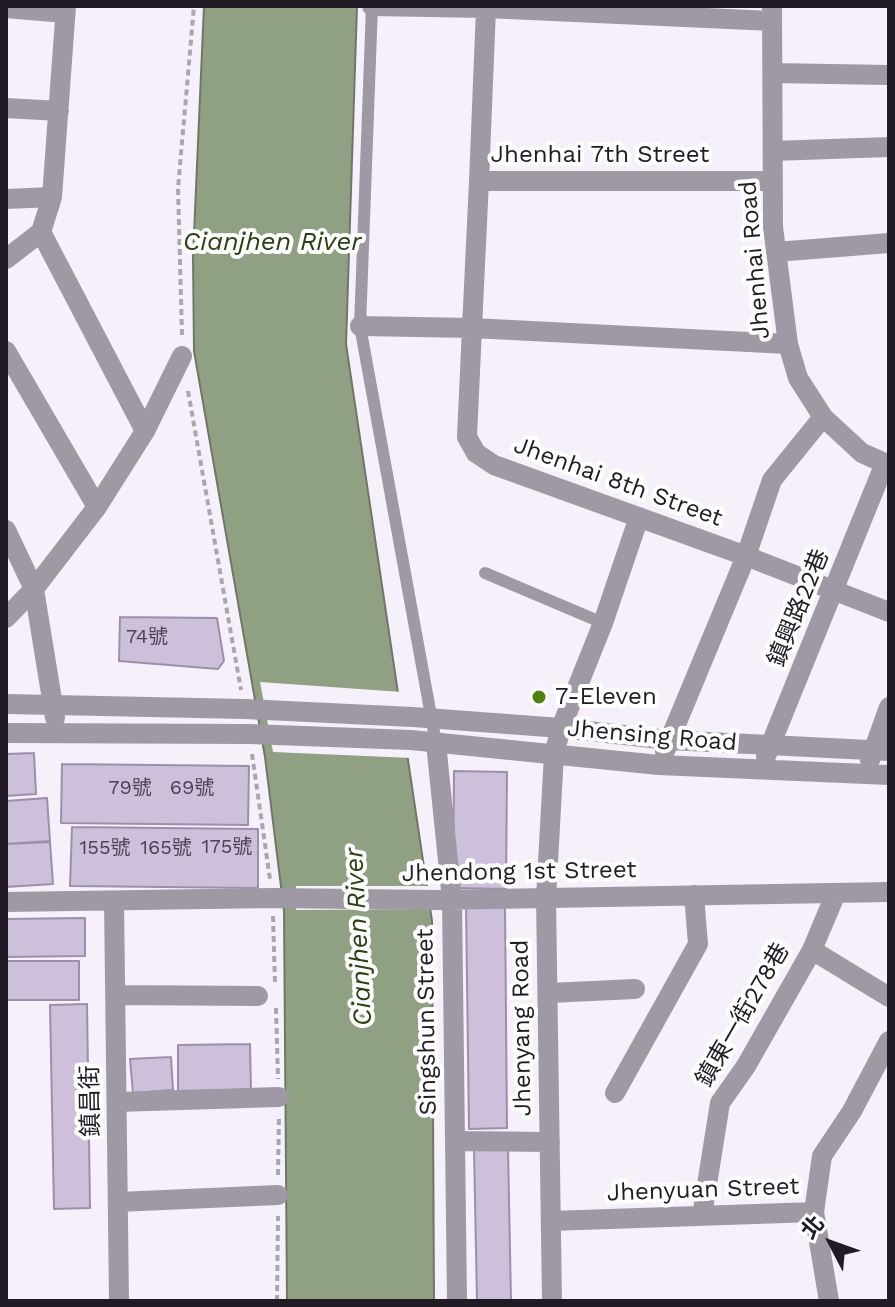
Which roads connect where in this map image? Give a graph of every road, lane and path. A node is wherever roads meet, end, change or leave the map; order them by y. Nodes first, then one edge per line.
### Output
1 (194, 6) edge
2 (372, 6) edge
3 (486, 7) edge
4 (6, 8) edge
5 (66, 10) edge
6 (772, 13) edge
7 (773, 73) junction
8 (889, 75) edge
9 (6, 108) edge
10 (59, 111) junction
11 (889, 147) edge
12 (773, 151) junction
13 (479, 181) junction
14 (771, 181) junction
15 (52, 197) junction
16 (6, 199) edge
17 (41, 232) junction
18 (889, 243) edge
19 (776, 252) junction
20 (6, 259) edge
21 (360, 326) junction
22 (472, 328) junction
23 (788, 344) junction
24 (6, 351) edge
25 (182, 356) junction
26 (823, 417) junction
27 (145, 431) junction
28 (887, 464) edge
29 (97, 507) junction
30 (639, 517) junction
31 (6, 530) edge
32 (746, 556) junction
33 (485, 573) dead end
34 (34, 589) junction
35 (835, 591) junction
36 (889, 612) edge
37 (6, 618) edge
38 (603, 623) junction
39 (6, 704) edge
40 (52, 704) junction
41 (889, 707) edge
42 (253, 709) junction
43 (423, 718) junction
44 (561, 728) junction
45 (58, 732) junction
46 (6, 733) edge
47 (257, 735) junction
48 (669, 740) junction
49 (436, 743) junction
50 (770, 746) junction
51 (881, 751) edge
52 (554, 754) junction
53 (659, 765) junction
54 (759, 771) junction
55 (864, 775) junction
56 (889, 775) edge
57 (889, 892) edge
58 (836, 893) junction
59 (694, 895) junction
60 (279, 898) junction
61 (546, 898) junction
62 (444, 900) junction
63 (114, 901) junction
64 (6, 902) edge
65 (812, 950) junction
66 (635, 989) dead end
67 (549, 993) junction
68 (116, 995) junction
69 (270, 997) junction
70 (889, 997) edge
71 (889, 1041) edge
72 (615, 1093) dead end
73 (279, 1097) junction
74 (117, 1102) junction
75 (455, 1141) junction
76 (550, 1142) junction
77 (278, 1195) junction
78 (118, 1202) junction
79 (814, 1212) junction
80 (702, 1216) junction
81 (551, 1221) junction
82 (119, 1301) edge
83 (277, 1301) edge
84 (457, 1301) edge
85 (552, 1301) edge
86 (829, 1301) edge

1 - 25 path
2 - 3 street
2 - 21 lane
3 - 6 street
3 - 13 street
4 - 5 street
5 - 10 street
6 - 7 street, Jhenhai Road
7 - 8 street
7 - 12 street, Jhenhai Road
9 - 10 street
10 - 15 street
11 - 12 street
12 - 14 street, Jhenhai Road
13 - 14 street, Jhenhai 7th Street
13 - 22 street, Jhenhai 7th Street
14 - 19 street, Jhenhai Road
15 - 16 street
15 - 17 street
17 - 20 street
17 - 27 street
18 - 19 street
19 - 23 street, Jhenhai Road
21 - 22 street
21 - 43 lane
22 - 23 street
22 - 30 street, Jhenhai 8th Street
23 - 26 street, Jhenhai Road
24 - 29 street
25 - 27 street
25 - 42 path
26 - 28 street, Jhenhai Road
26 - 32 street
27 - 29 street
28 - 35 street, 鎮興路22巷
29 - 34 street
30 - 32 street, Jhenhai 8th Street
30 - 38 street, Jhenyang Road
31 - 34 street
32 - 35 street, Jhenhai 8th Street
32 - 48 street
33 - 38 lane
34 - 37 street
34 - 40 street
35 - 36 street, Jhenhai 8th Street
35 - 50 street, 鎮興路22巷
38 - 44 street, Jhenyang Road
39 - 40 street
40 - 42 street
40 - 45 street
41 - 51 street
42 - 43 street, Jhensing Road
43 - 44 street, Jhensing Road
43 - 49 lane
44 - 48 street, Jhensing Road
44 - 52 street, Jhenyang Road
45 - 46 street
45 - 47 street
47 - 49 street, Jhensing Road
47 - 60 path
48 - 50 street, Jhensing Road
48 - 53 street
49 - 52 street, Jhensing Road
49 - 62 street, Singshun Street
50 - 51 street, Jhensing Road
50 - 54 street, 鎮興路22巷
51 - 55 street
52 - 53 street, Jhensing Road
52 - 61 street, Jhenyang Road
53 - 54 street, Jhensing Road
54 - 55 street, Jhensing Road
55 - 56 street, Jhensing Road
57 - 58 street, Jhendong 1st Street
58 - 59 street, Jhendong 1st Street
58 - 65 street, 鎮東一街278巷
59 - 61 street, Jhendong 1st Street
59 - 72 street
60 - 62 street, Jhendong 1st Street
60 - 63 street, Jhendong 1st Street
60 - 69 path
61 - 62 street, Jhendong 1st Street
61 - 67 street, Jhenyang Road
62 - 75 street, Singshun Street
63 - 64 street, Jhendong 1st Street
63 - 68 street, 鎮昌街
65 - 70 street
65 - 80 street, 鎮東一街278巷
66 - 67 street
67 - 76 street, Jhenyang Road
68 - 69 street
68 - 74 street, 鎮昌街
69 - 73 path
71 - 79 street
73 - 74 street
73 - 77 path
74 - 78 street, 鎮昌街
75 - 76 street
75 - 84 street, Singshun Street
76 - 81 street, Jhenyang Road
77 - 78 street
77 - 83 path
78 - 82 street, 鎮昌街
79 - 80 street, Jhenyuan Street
79 - 86 street, Jhenyuan Street
80 - 81 street, Jhenyuan Street
81 - 85 street, Jhenyang Road

